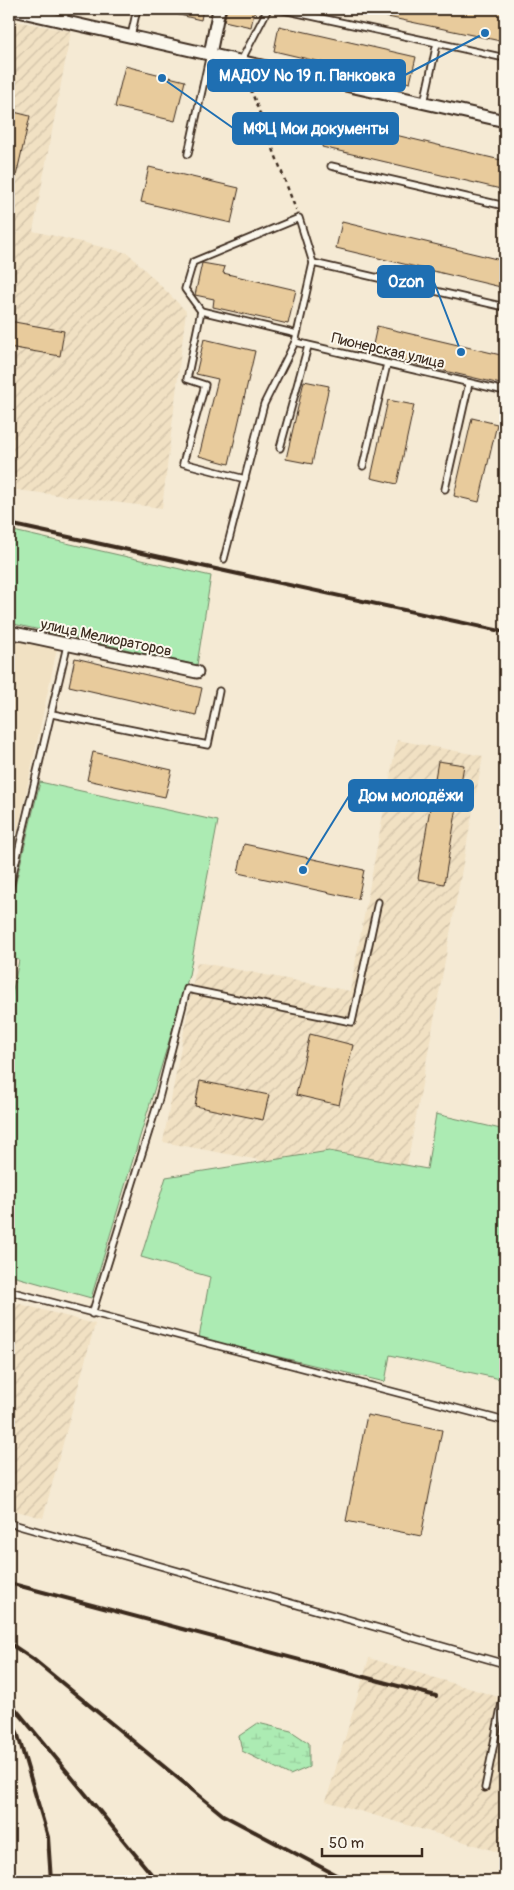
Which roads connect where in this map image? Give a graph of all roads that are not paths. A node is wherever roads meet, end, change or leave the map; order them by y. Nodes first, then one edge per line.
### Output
1 (9, 9) edge
2 (66, 9) edge
3 (137, 9) edge
4 (220, 9) edge
5 (268, 9) edge
6 (279, 9) edge
7 (63, 21) junction
8 (131, 36) junction
9 (437, 43) junction
10 (210, 54) junction
11 (505, 58) edge
12 (240, 61) junction
13 (424, 103) junction
14 (505, 121) edge
15 (188, 154) dead end
16 (331, 166) dead end
17 (505, 206) edge
18 (314, 263) junction
19 (505, 307) edge
20 (201, 311) junction
21 (297, 334) junction
22 (295, 342) junction
23 (308, 346) junction
24 (387, 364) junction
25 (469, 383) junction
26 (505, 391) edge
27 (280, 448) dead end
28 (363, 466) dead end
29 (245, 479) junction
30 (446, 489) dead end
31 (224, 559) dead end
32 (9, 632) edge
33 (67, 646) junction
34 (197, 672) dead end
35 (220, 691) dead end
36 (52, 714) junction
37 (9, 890) edge
38 (378, 902) dead end
39 (9, 1290) edge
40 (92, 1314) junction
41 (505, 1421) edge
42 (9, 1523) edge
43 (505, 1664) edge
44 (505, 1688) edge
45 (485, 1788) dead end

1 - 7 street
2 - 7 lane
3 - 8 lane
4 - 10 street
5 - 12 lane
6 - 9 lane
7 - 8 street
8 - 10 street
9 - 11 lane
9 - 13 lane
10 - 12 street
10 - 15 lane
12 - 13 street
13 - 14 street
16 - 17 lane
18 - 19 lane
18 - 20 lane
18 - 21 lane
20 - 21 lane
20 - 29 lane
21 - 22 lane
22 - 23 lane, Пионерская улица
22 - 29 lane
23 - 24 lane, Пионерская улица
23 - 27 lane
24 - 25 lane, Пионерская улица
24 - 28 lane
25 - 26 lane, Пионерская улица
25 - 30 lane
29 - 31 lane
32 - 33 street, улица Мелиораторов
33 - 34 street, улица Мелиораторов
33 - 36 lane
35 - 36 lane
36 - 37 lane
38 - 40 lane
39 - 40 lane
40 - 41 lane
42 - 43 lane
44 - 45 lane

